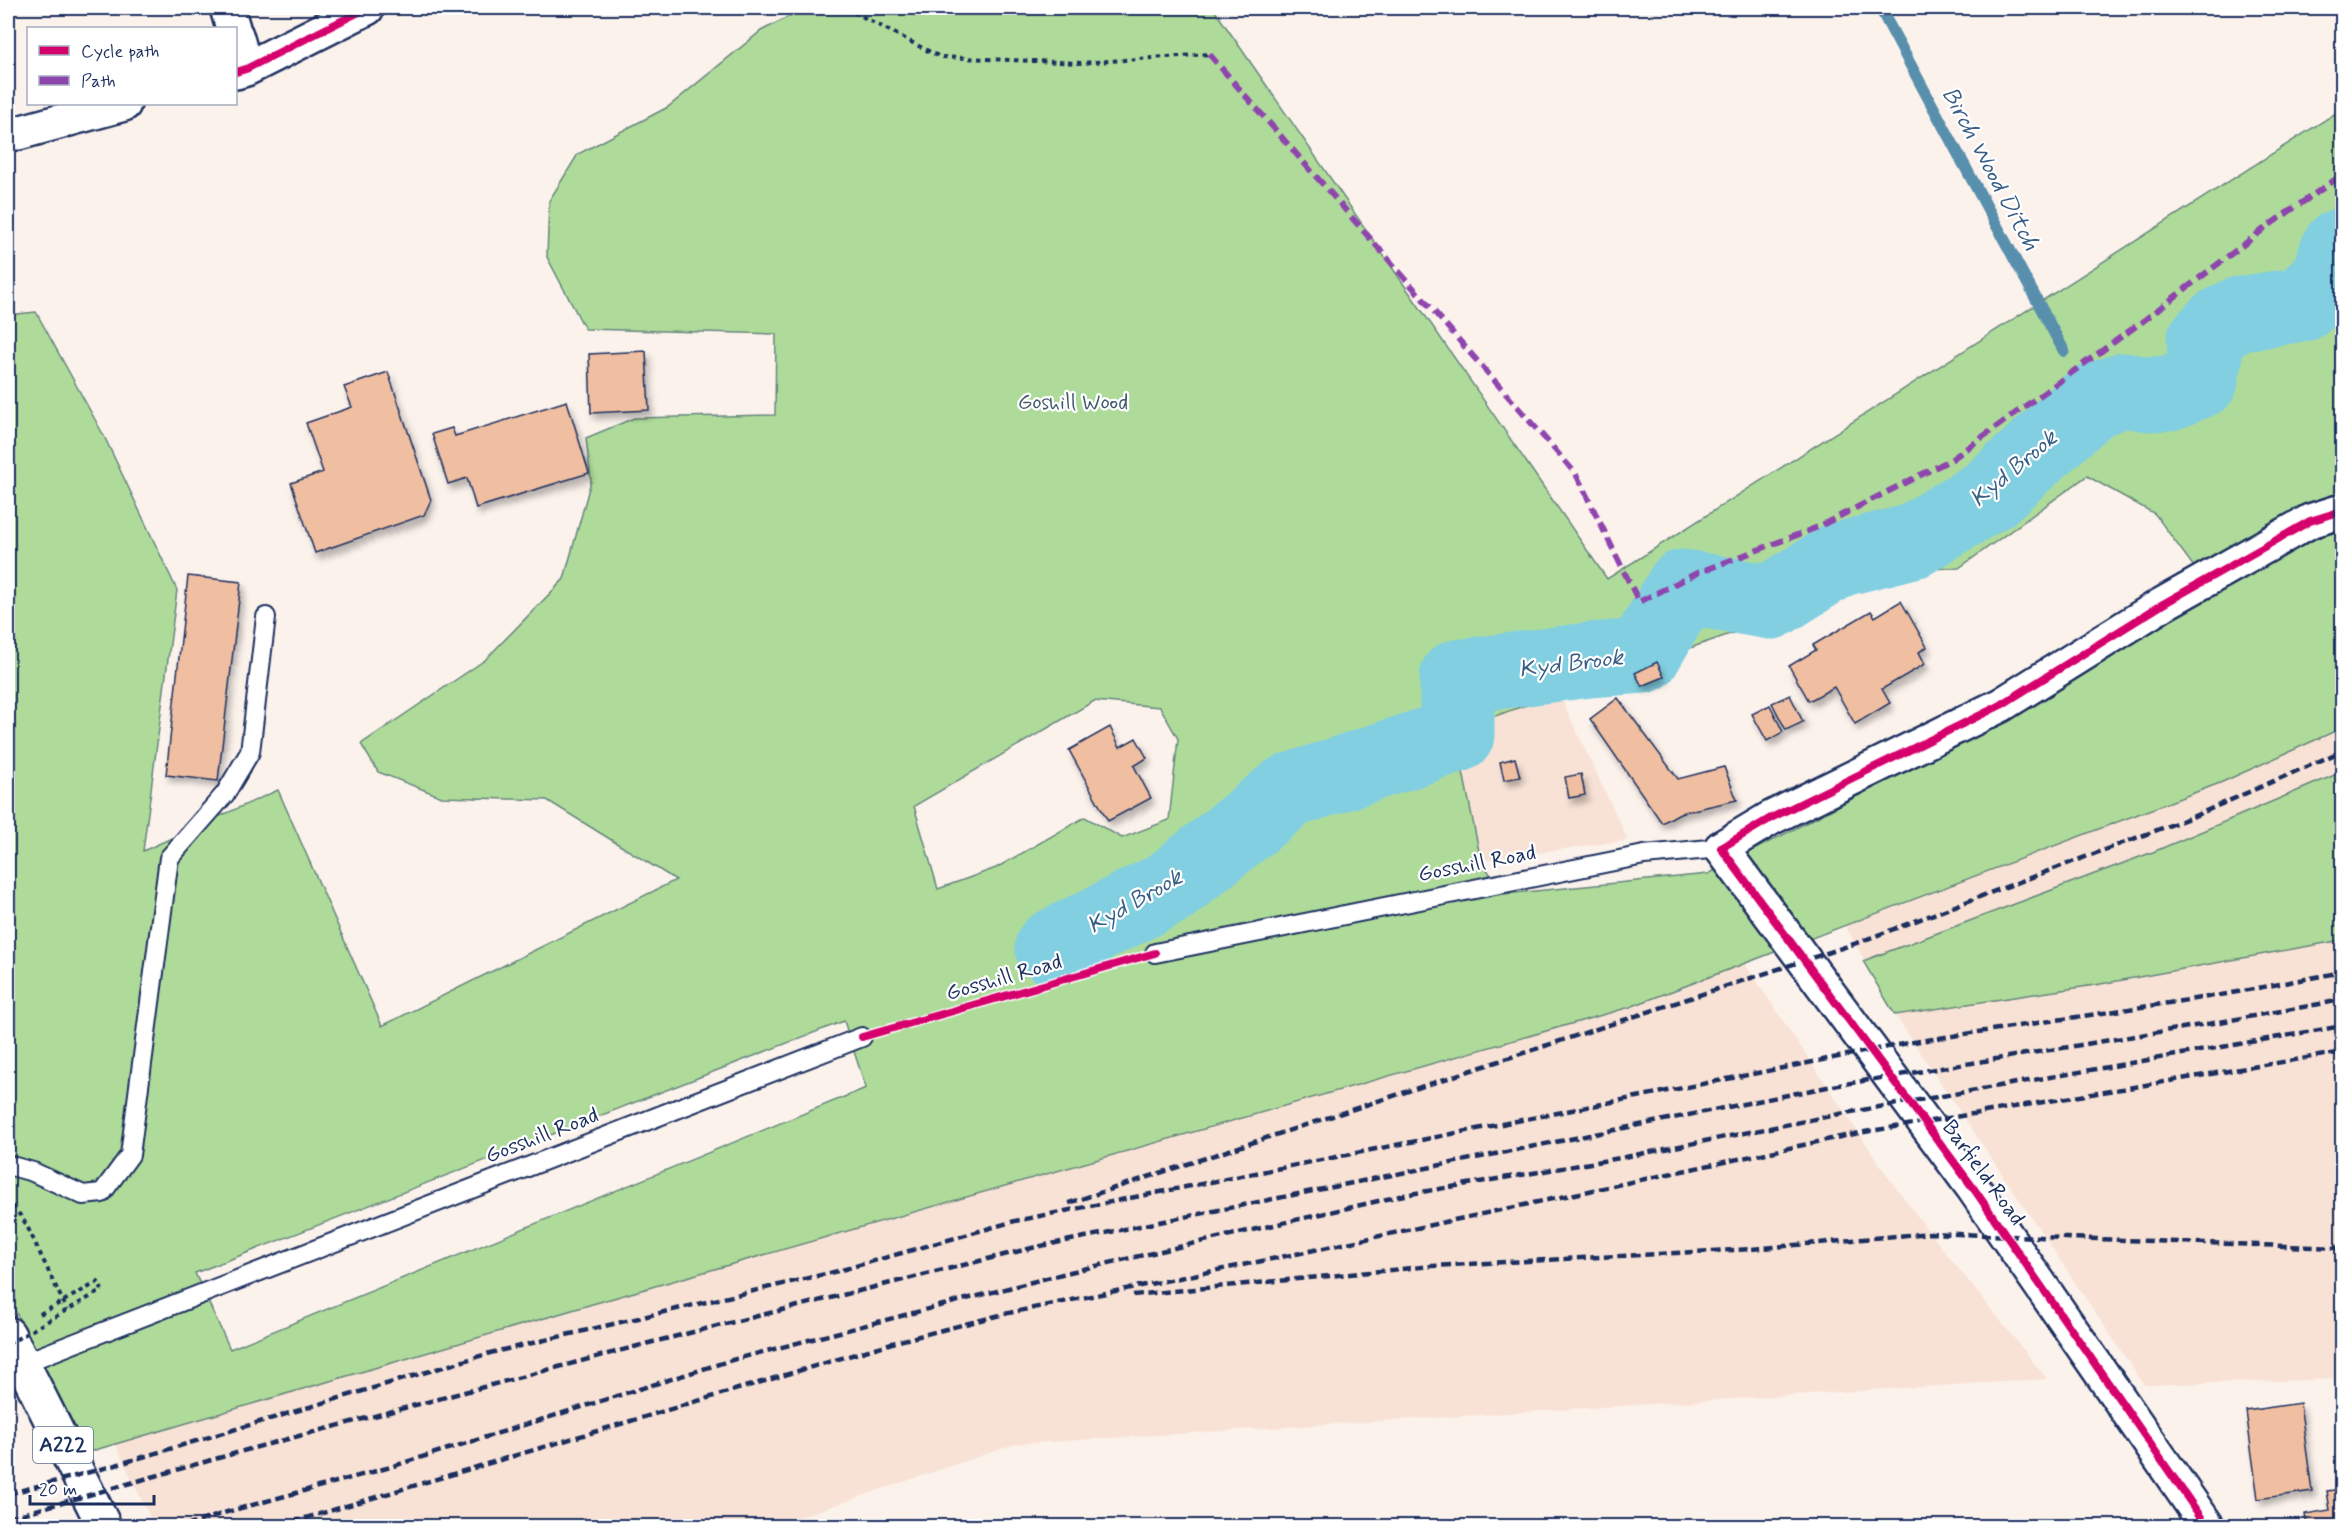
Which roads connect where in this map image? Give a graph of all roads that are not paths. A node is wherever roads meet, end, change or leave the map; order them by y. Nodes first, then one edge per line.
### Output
1 (227, 8) edge
2 (367, 8) edge
3 (233, 27) edge
4 (237, 43) edge
5 (241, 71) edge
6 (120, 105) edge
7 (8, 131) edge
8 (2343, 510) edge
9 (266, 617) dead end
10 (1721, 848) junction
11 (1155, 953) dead end
12 (862, 1037) dead end
13 (8, 1165) edge
14 (8, 1334) edge
15 (14, 1354) edge
16 (104, 1527) edge
17 (2207, 1527) edge

1 - 3 street
2 - 5 street
4 - 5 street
6 - 7 street
8 - 10 street
9 - 13 lane
10 - 11 lane, Gosshill Road
10 - 17 street, Barfield Road
12 - 15 lane, Gosshill Road
14 - 15 street, A222
15 - 16 street, A222

